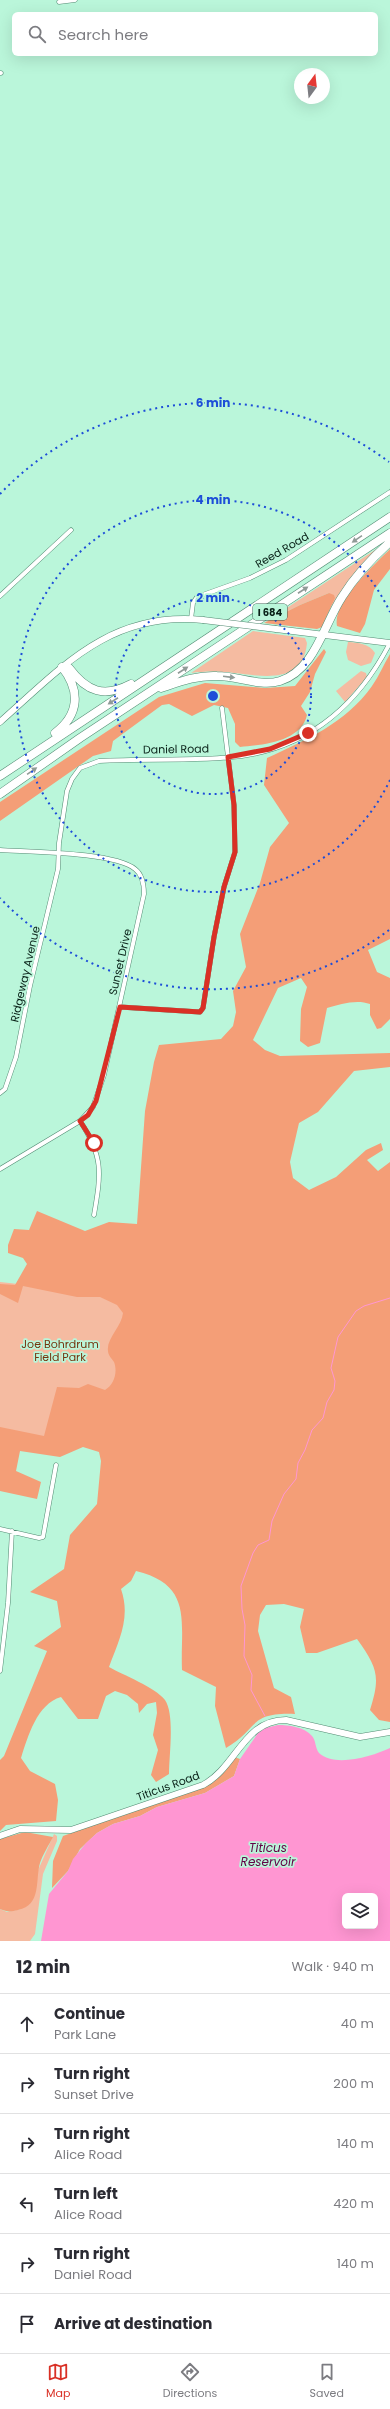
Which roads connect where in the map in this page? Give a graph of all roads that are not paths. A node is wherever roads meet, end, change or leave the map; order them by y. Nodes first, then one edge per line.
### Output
1 (75, 0) edge
2 (59, 2) dead end
3 (390, 492) edge
4 (390, 517) edge
5 (71, 530) dead end
6 (390, 533) edge
7 (390, 542) edge
8 (0, 596) edge
9 (191, 619) junction
10 (321, 634) junction
11 (390, 643) edge
12 (64, 665) junction
13 (145, 680) junction
14 (150, 691) junction
15 (222, 708) dead end
16 (0, 722) edge
17 (33, 754) junction
18 (228, 757) junction
19 (0, 776) edge
20 (0, 794) edge
21 (0, 850) edge
22 (58, 855) junction
23 (120, 1007) junction
24 (0, 1093) edge
25 (80, 1121) junction
26 (0, 1169) edge
27 (94, 1215) dead end
28 (56, 1465) dead end
29 (0, 1528) edge
30 (12, 1531) junction
31 (0, 1670) edge
32 (390, 1732) edge
33 (0, 1836) edge

1 - 2 street
3 - 9 street, Reed Road
4 -> 13 highway, I 684
5 - 8 street
14 -> 6 highway, I 684
7 - 10 highway
9 - 10 main road, bridge
9 - 12 main road
10 - 11 main road
14 -> 10 highway
11 - 18 street, Daniel Road
12 - 13 highway
12 - 16 main road
12 - 17 highway
13 -> 17 highway, I 684
20 -> 14 highway, I 684
15 - 18 street
17 - 19 highway, I 684
18 - 22 street, Daniel Road
18 - 23 street
21 - 22 street, Sunset Drive
22 - 23 street, Sunset Drive
22 - 24 street, Ridgeway Avenue
23 - 25 street, Sunset Drive
25 - 26 street, Sunset Drive
25 - 27 street
28 - 30 street
29 - 30 street
30 - 31 street
32 - 33 main road, Titicus Road

